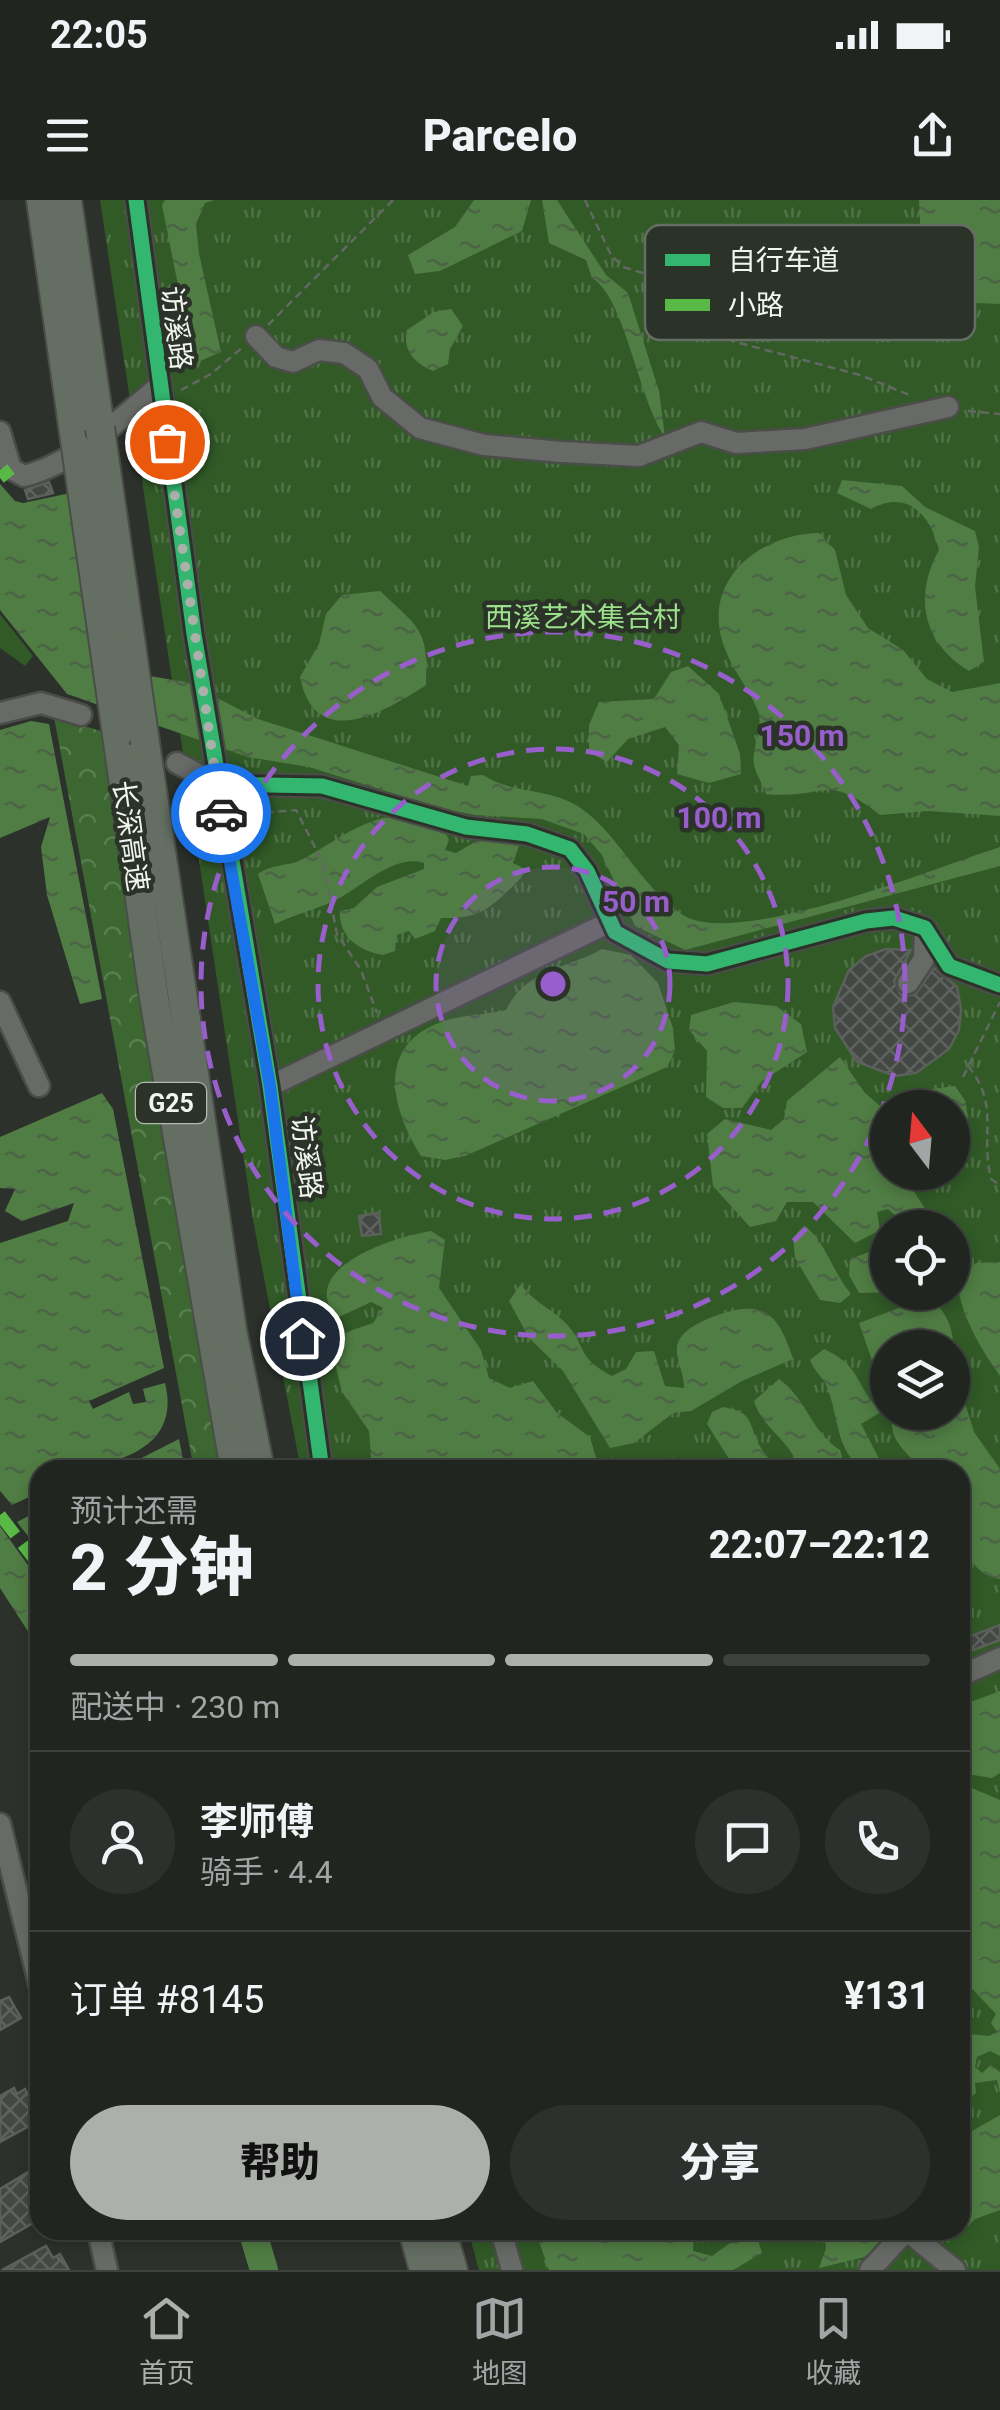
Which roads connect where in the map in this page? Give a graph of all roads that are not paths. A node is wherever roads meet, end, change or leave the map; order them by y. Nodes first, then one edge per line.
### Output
1 (41, 200) edge
2 (67, 200) edge
3 (136, 200) edge
4 (256, 336) road end
5 (159, 391) junction
6 (948, 407) road end
7 (0, 432) edge
8 (0, 713) edge
9 (81, 714) dead end
10 (177, 763) dead end
11 (218, 793) junction
12 (608, 924) junction
13 (925, 928) junction
14 (908, 982) dead end
15 (1000, 985) edge
16 (0, 1002) edge
17 (38, 1086) dead end
18 (270, 1086) junction
19 (234, 1460) edge
20 (258, 1460) edge
21 (321, 1460) edge
22 (1000, 1658) edge
23 (970, 1672) edge
24 (0, 1824) edge
25 (30, 1946) edge
26 (100, 2240) edge
27 (416, 2240) edge
28 (445, 2240) edge
29 (504, 2240) edge
30 (897, 2240) edge
31 (918, 2240) edge
32 (107, 2270) edge
33 (424, 2270) edge
34 (453, 2270) edge
35 (512, 2270) edge
36 (870, 2270) edge
37 (956, 2270) edge

1 - 19 highway, 长深高速 / G25, bridge
2 - 20 highway, 长深高速 / G25, bridge
3 - 5 street, 访溪路
4 - 6 street
5 - 7 street
5 - 11 street, 访溪路
8 - 9 street
10 - 11 street
11 - 12 street
11 - 18 street, 访溪路
12 - 13 street
12 - 18 street
13 - 14 street
13 - 15 street
16 - 17 street
18 - 21 street, 访溪路
22 - 23 street
24 - 25 street
26 - 32 street
27 - 33 highway
28 - 34 highway
29 - 35 street
30 - 36 street
31 - 37 street

